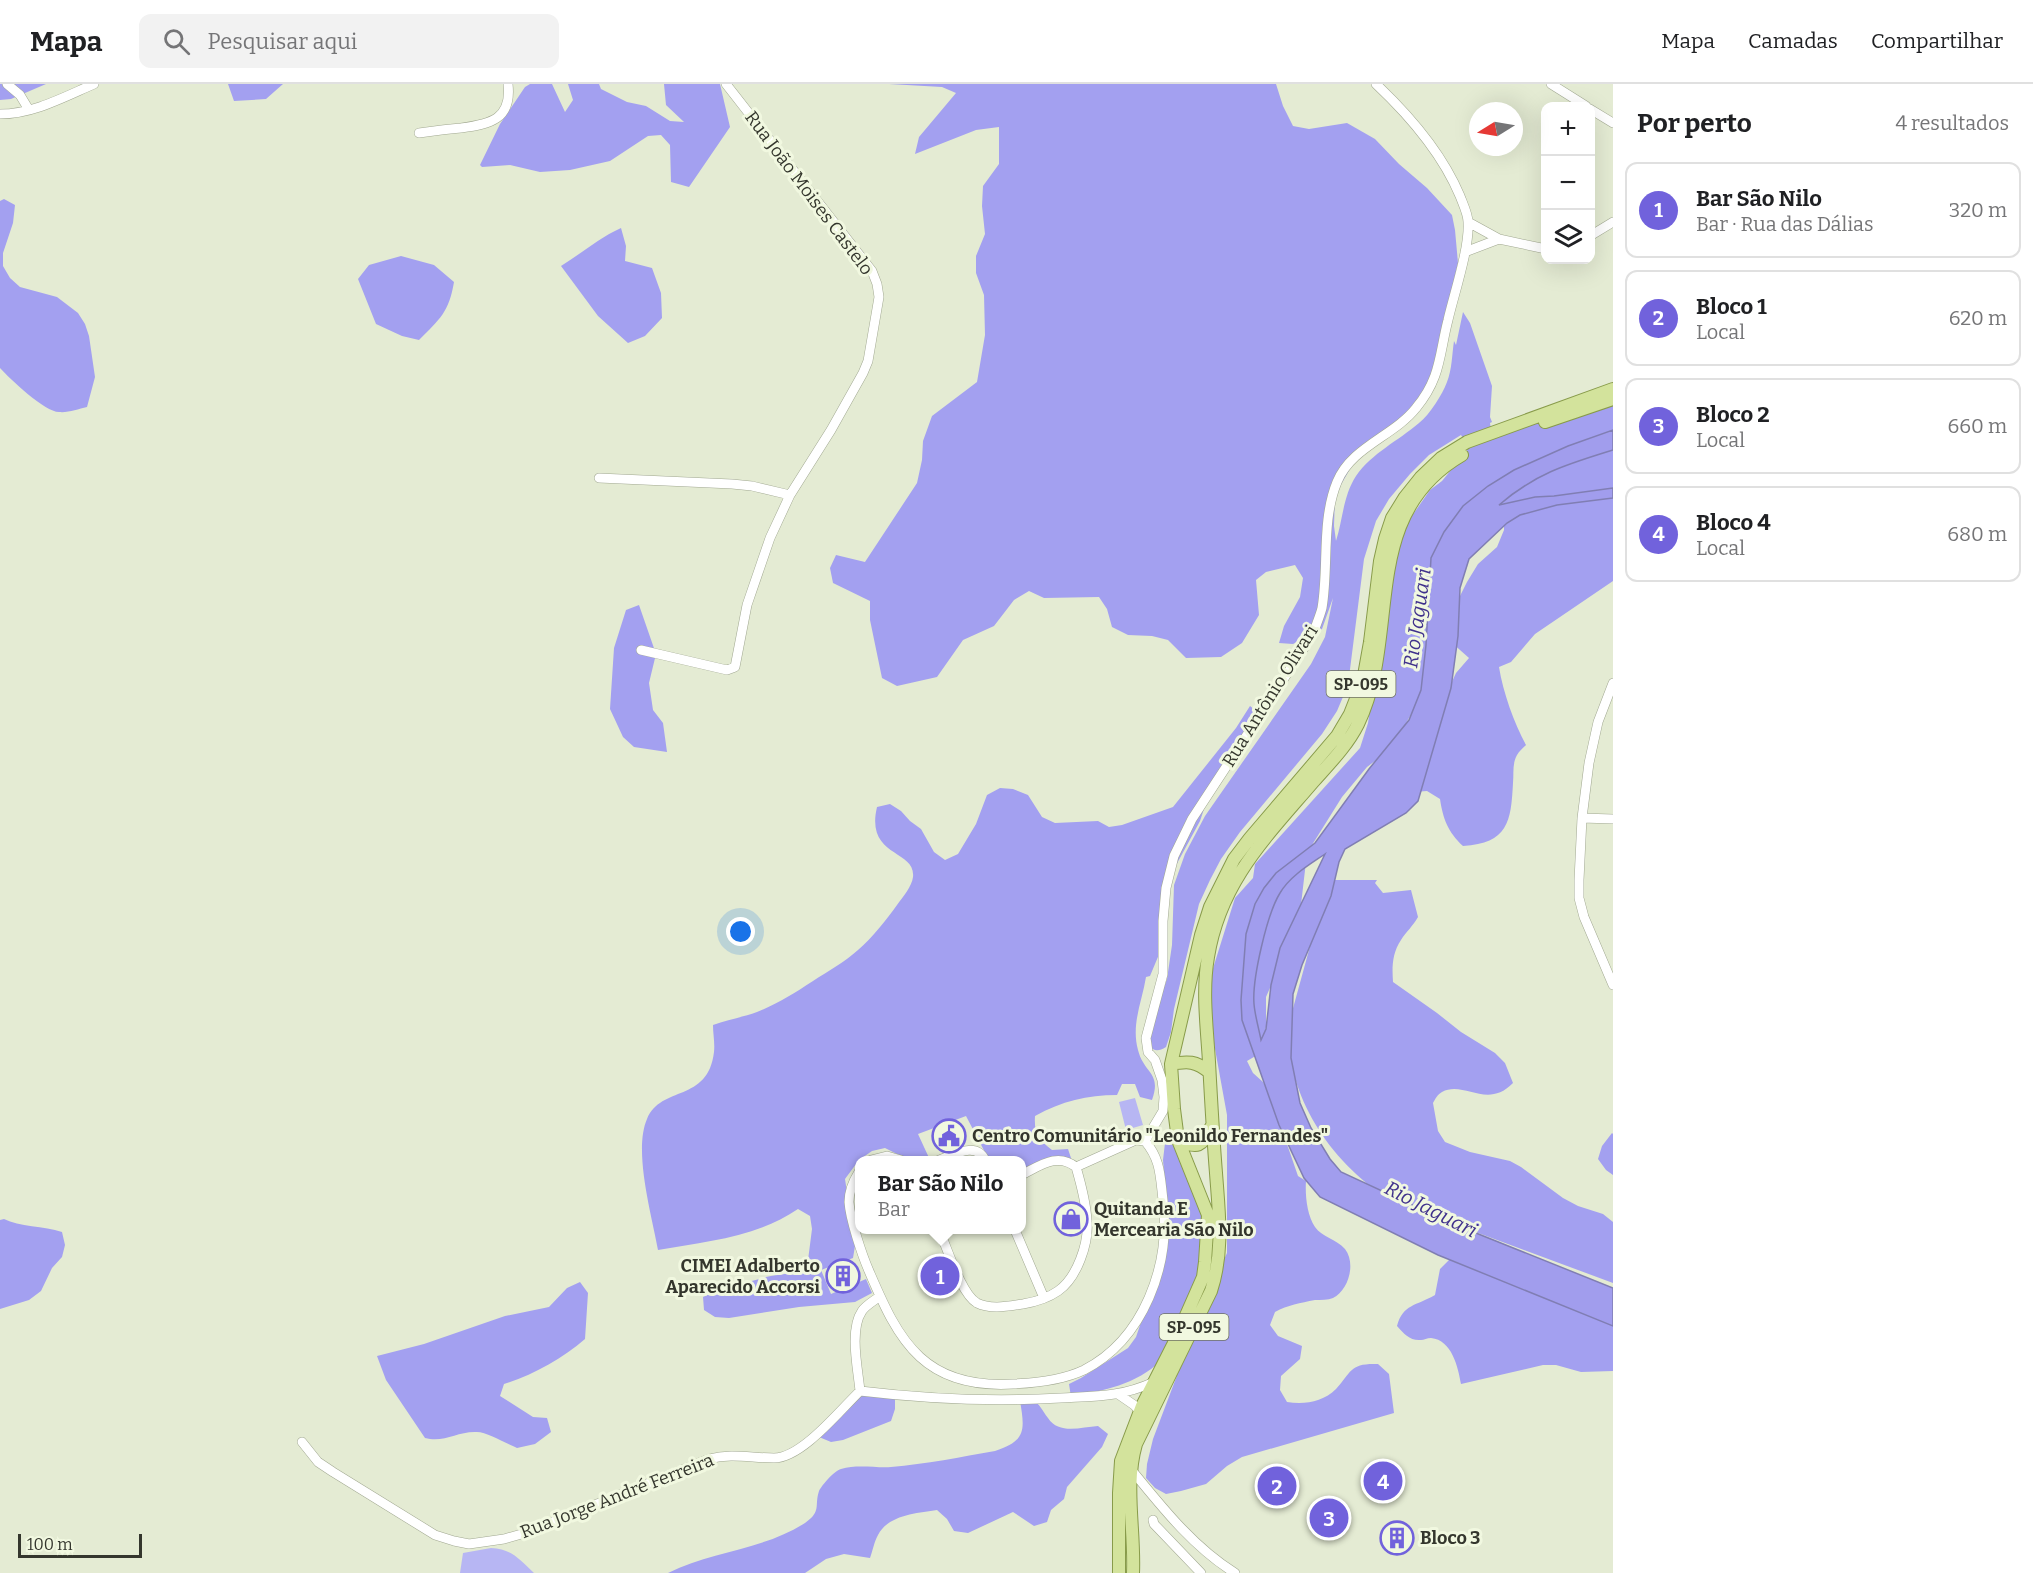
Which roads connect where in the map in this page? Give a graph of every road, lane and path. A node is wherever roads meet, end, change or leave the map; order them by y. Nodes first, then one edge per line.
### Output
1 (7, 84) edge
2 (94, 84) edge
3 (508, 84) edge
4 (726, 84) edge
5 (1376, 84) edge
6 (1551, 84) edge
7 (1580, 102) edge
8 (29, 110) junction
9 (1595, 112) edge
10 (0, 114) edge
11 (1613, 123) edge
12 (419, 133) dead end
13 (1468, 222) junction
14 (1613, 222) edge
15 (1595, 233) edge
16 (1499, 239) junction
17 (1541, 248) edge
18 (1465, 252) junction
19 (1613, 389) edge
20 (1613, 399) edge
21 (599, 478) dead end
22 (790, 495) junction
23 (641, 650) dead end
24 (1613, 683) edge
25 (1582, 818) junction
26 (1613, 819) edge
27 (1613, 986) edge
28 (1155, 1060) junction
29 (1171, 1064) junction
30 (1209, 1072) junction
31 (1212, 1125) junction
32 (1178, 1140) junction
33 (1145, 1141) junction
34 (952, 1156) edge
35 (983, 1156) edge
36 (1076, 1167) junction
37 (1026, 1173) edge
38 (855, 1181) edge
39 (855, 1224) edge
40 (858, 1234) edge
41 (941, 1234) edge
42 (1017, 1234) edge
43 (880, 1296) junction
44 (1044, 1298) junction
45 (1037, 1382) junction
46 (1154, 1382) junction
47 (860, 1390) junction
48 (1118, 1394) junction
49 (1049, 1399) junction
50 (1140, 1411) junction
51 (302, 1442) dead end
52 (1130, 1468) junction
53 (1153, 1520) dead end
54 (1119, 1573) edge
55 (1133, 1573) edge
56 (1201, 1573) edge
57 (1235, 1573) edge

1 - 8 street
2 - 8 street
3 - 12 street
4 - 22 street, Rua João Moises Castelo
5 - 13 street, Rua Antônio Olivari
6 - 7 street
8 - 10 street
9 - 11 street
13 - 16 street
13 - 18 street, Rua Antônio Olivari
14 - 15 street
16 - 17 street
16 - 18 street
18 - 28 street, Rua Antônio Olivari
19 - 29 main road, SP-095
20 - 30 main road, SP-095
21 - 22 street
22 - 23 street, Rua João Moises Castelo
24 - 25 street
25 - 26 street
25 - 27 street
28 - 29 street
28 - 33 street, Rua Antônio Olivari
29 - 30 main road
29 - 32 main road, SP-095
30 - 31 main road, SP-095
31 - 32 main road
31 - 52 main road, SP-095
32 - 46 main road, SP-095
33 - 36 street
33 - 45 street
34 - 35 street
36 - 37 street
36 - 44 street
38 - 39 street
40 - 43 street
41 - 44 street
42 - 44 street
43 - 45 street
43 - 47 street
45 - 49 street
46 - 48 street
46 - 50 main road, SP-095
47 - 49 street
47 - 51 street, Rua Jorge André Ferreira
48 - 49 street
48 - 50 street
50 - 54 main road, SP-095
52 - 55 main road, SP-095
52 - 57 street
53 - 56 street

